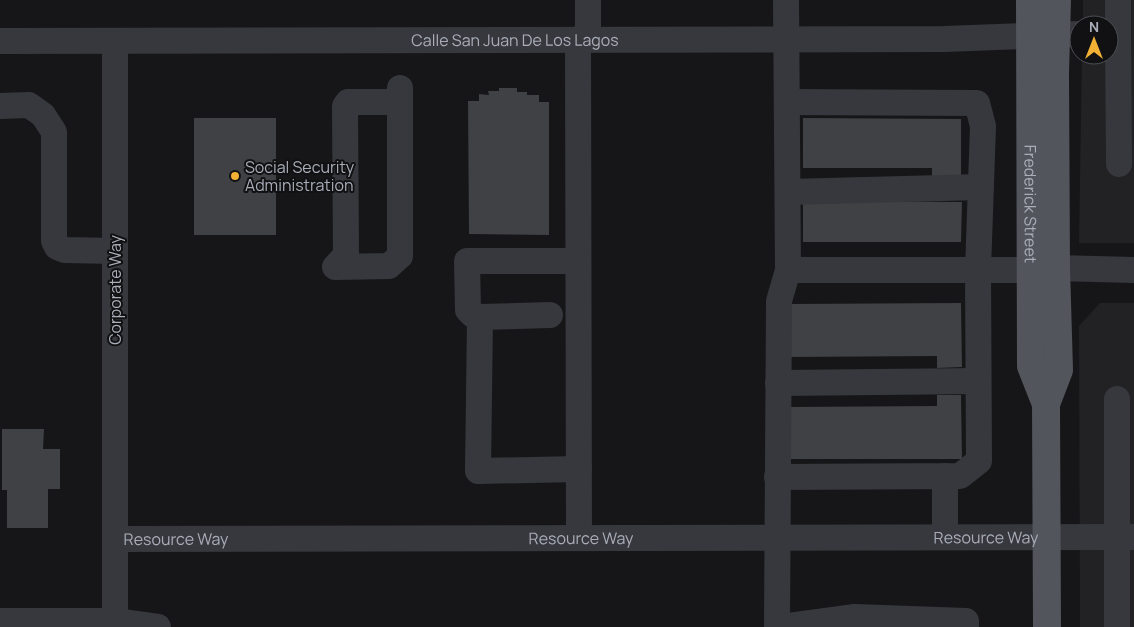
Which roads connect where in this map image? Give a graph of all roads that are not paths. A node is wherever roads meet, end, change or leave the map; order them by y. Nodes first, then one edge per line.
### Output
1 (588, 0) edge
2 (786, 0) edge
3 (1030, 0) edge
4 (1057, 0) edge
5 (1118, 0) edge
6 (1116, 15) edge
7 (1055, 34) edge
8 (583, 39) junction
9 (787, 39) junction
10 (0, 41) edge
11 (115, 41) junction
12 (1114, 65) edge
13 (400, 95) joint
14 (787, 102) junction
15 (0, 106) edge
16 (1119, 164) dead end
17 (981, 187) junction
18 (788, 192) junction
19 (115, 251) junction
20 (578, 261) junction
21 (1056, 268) junction
22 (788, 270) junction
23 (978, 270) junction
24 (1030, 270) junction
25 (1134, 270) edge
26 (550, 315) dead end
27 (480, 317) junction
28 (978, 381) junction
29 (778, 383) junction
30 (1117, 399) dead end
31 (1046, 404) junction
32 (579, 469) junction
33 (945, 476) junction
34 (777, 477) junction
35 (945, 537) junction
36 (1047, 537) junction
37 (1126, 537) edge
38 (579, 538) junction
39 (776, 538) junction
40 (115, 539) junction
41 (115, 620) junction
42 (0, 621) edge
43 (158, 627) edge
44 (777, 627) edge
45 (781, 627) edge
46 (966, 627) edge
47 (1047, 627) edge
48 (1117, 627) edge

1 - 8 street
2 - 9 street
3 - 7 main road, Frederick Street
4 - 7 main road, Frederick Street
5 - 6 street
7 - 9 street, Calle San Juan De Los Lagos
7 - 21 main road, Frederick Street
7 - 24 main road, Frederick Street
8 - 9 street, Calle San Juan De Los Lagos
8 - 11 street, Calle San Juan De Los Lagos
8 - 20 street
9 - 14 street
10 - 11 street, Calle San Juan De Los Lagos
11 - 19 street, Corporate Way
12 - 16 street
13 - 13 street
14 - 17 street
14 - 18 street
15 - 19 street
17 - 18 street
17 - 23 street
18 - 22 street
19 - 40 street, Corporate Way
20 - 27 street
20 - 32 street
21 - 25 street
21 - 31 main road, Frederick Street
22 - 23 street
22 - 29 street
23 - 24 street
23 - 28 street
24 - 31 main road, Frederick Street
26 - 27 street
27 - 32 street
28 - 29 street
28 - 33 street
29 - 34 street
30 - 37 street
31 - 36 main road, Frederick Street
32 - 38 street
33 - 34 street
33 - 35 street
34 - 39 street
35 - 36 street, Resource Way
35 - 39 street, Resource Way
36 - 37 street, Resource Way
36 - 47 main road, Frederick Street
37 - 48 street
38 - 39 street, Resource Way
38 - 40 street, Resource Way
39 - 44 street
40 - 41 street, Corporate Way
41 - 42 street
41 - 43 street
45 - 46 street

